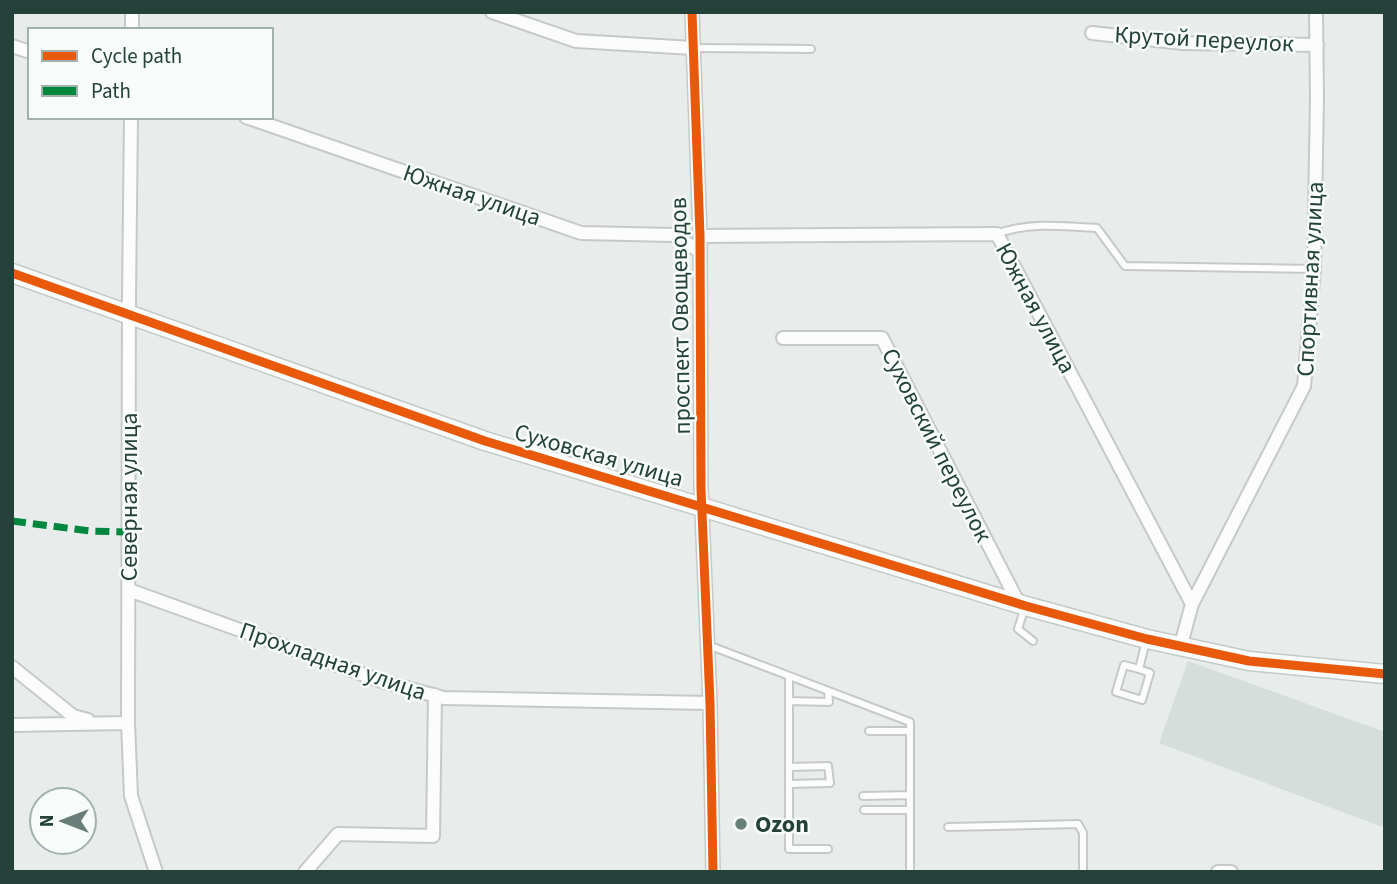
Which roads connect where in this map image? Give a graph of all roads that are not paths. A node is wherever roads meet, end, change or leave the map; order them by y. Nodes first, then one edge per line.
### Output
1 (492, 12) edge
2 (692, 12) edge
3 (1316, 12) edge
4 (1092, 33) dead end
5 (1317, 45) junction
6 (693, 48) junction
7 (811, 48) dead end
8 (131, 119) edge
9 (252, 119) edge
10 (997, 234) junction
11 (700, 236) junction
12 (699, 251) junction
13 (1314, 269) junction
14 (12, 272) edge
15 (129, 314) junction
16 (783, 338) dead end
17 (701, 505) junction
18 (129, 590) junction
19 (1192, 604) junction
20 (1022, 605) junction
21 (1147, 639) junction
22 (1034, 641) dead end
23 (708, 645) junction
24 (1184, 648) junction
25 (12, 667) edge
26 (1139, 669) junction
27 (1385, 674) edge
28 (789, 676) junction
29 (828, 691) junction
30 (435, 695) junction
31 (789, 701) junction
32 (710, 704) junction
33 (128, 723) junction
34 (103, 724) junction
35 (12, 725) edge
36 (869, 731) dead end
37 (910, 731) junction
38 (789, 767) junction
39 (789, 784) junction
40 (910, 795) junction
41 (863, 796) dead end
42 (864, 810) dead end
43 (910, 810) junction
44 (948, 827) dead end
45 (828, 849) dead end
46 (156, 872) edge
47 (305, 872) edge
48 (713, 872) edge
49 (910, 872) edge
50 (1083, 872) edge
51 (1218, 872) edge
52 (1231, 872) edge

1 - 6 street
2 - 6 street, проспект Овощеводов
3 - 5 street, Спортивная улица
4 - 5 street, Крутой переулок
5 - 13 street, Спортивная улица
6 - 7 lane
6 - 11 street, проспект Овощеводов
8 - 15 street, Северная улица
9 - 12 street, Южная улица
10 - 11 street, Южная улица
10 - 13 lane
10 - 19 street, Южная улица
11 - 12 street, проспект Овощеводов
12 - 17 street, проспект Овощеводов
13 - 19 street, Спортивная улица
14 - 15 street, Суховская улица
15 - 17 street, Суховская улица
15 - 18 street, Северная улица
16 - 20 street, Суховский переулок
17 - 20 street, Суховская улица
17 - 23 street, проспект Овощеводов
18 - 30 street, Прохладная улица
18 - 33 street, Северная улица
19 - 24 street
20 - 21 street, Суховская улица
20 - 22 lane
21 - 24 street, Суховская улица
21 - 26 lane
23 - 28 lane
23 - 32 street, проспект Овощеводов
24 - 27 street, Суховская улица
25 - 34 street
26 - 26 lane
28 - 29 lane
28 - 31 lane
29 - 31 lane
29 - 37 lane
30 - 32 street, Прохладная улица
30 - 47 street
31 - 38 lane
32 - 48 street, проспект Овощеводов
33 - 34 street
33 - 46 street, Северная улица
34 - 35 street
36 - 37 lane
37 - 40 lane
38 - 39 lane
38 - 39 lane
39 - 45 lane
40 - 41 lane
40 - 43 lane
42 - 43 lane
43 - 49 lane
44 - 50 lane
51 - 52 street

